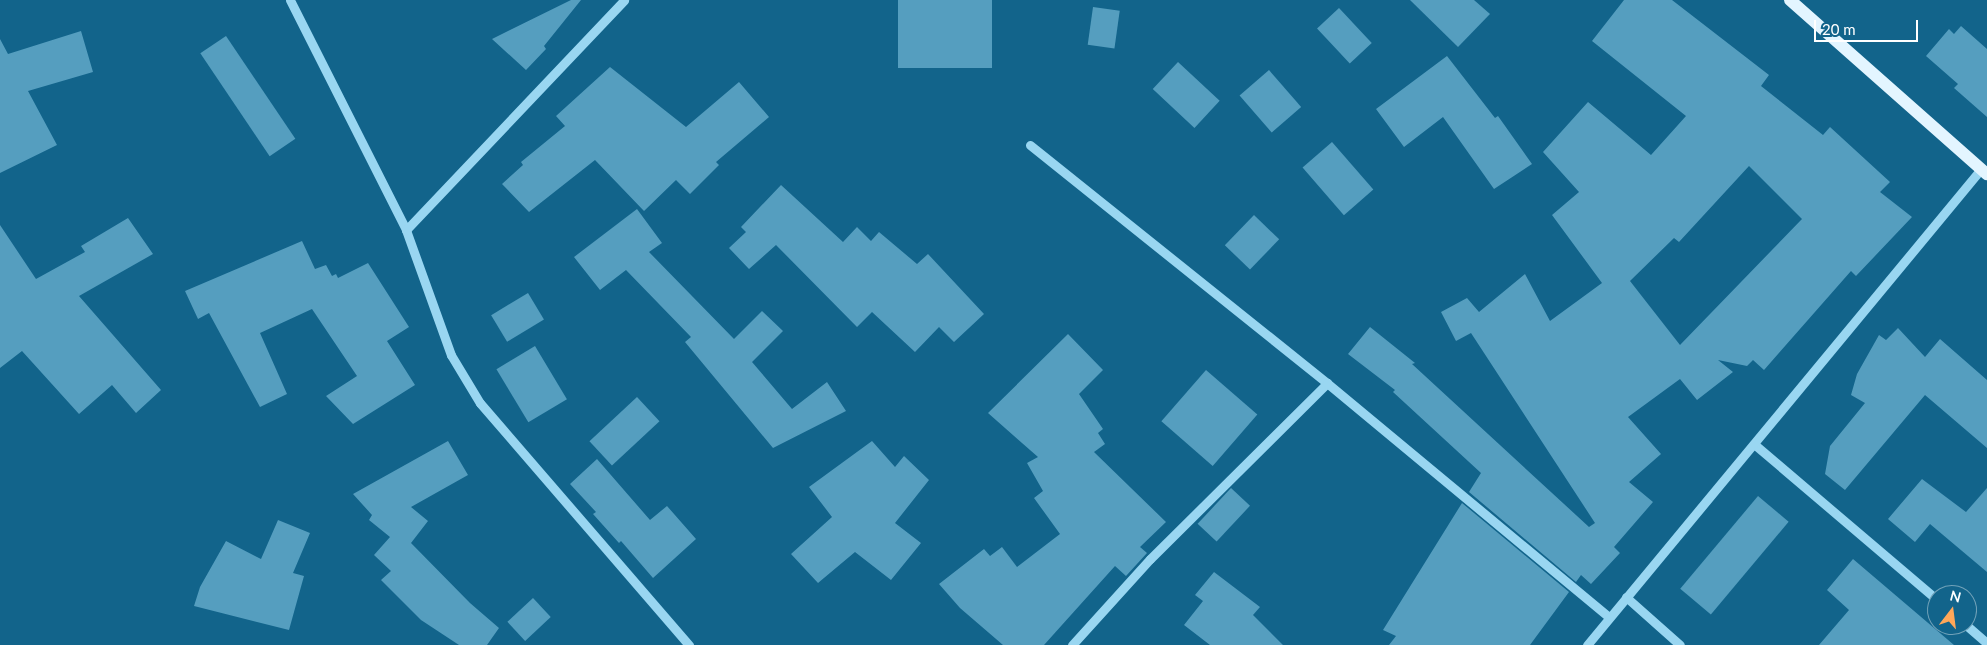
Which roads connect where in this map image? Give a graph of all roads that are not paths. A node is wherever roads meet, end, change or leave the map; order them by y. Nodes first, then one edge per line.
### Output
1 (290, 0) edge
2 (624, 0) edge
3 (1790, 0) edge
4 (1030, 145) dead end
5 (1984, 172) edge
6 (406, 230) junction
7 (1327, 383) junction
8 (1754, 444) junction
9 (1927, 591) edge
10 (1626, 597) junction
11 (1609, 617) junction
12 (1977, 634) edge
13 (1987, 643) edge
14 (689, 645) edge
15 (1072, 645) edge
16 (1587, 645) edge
17 (1680, 645) edge

1 - 6 street
2 - 6 street
3 - 5 main road
4 - 7 street
5 - 8 street
6 - 14 street
7 - 11 street
7 - 15 street
8 - 9 street
8 - 10 street
10 - 11 street
10 - 17 street
11 - 16 street
12 - 13 street

